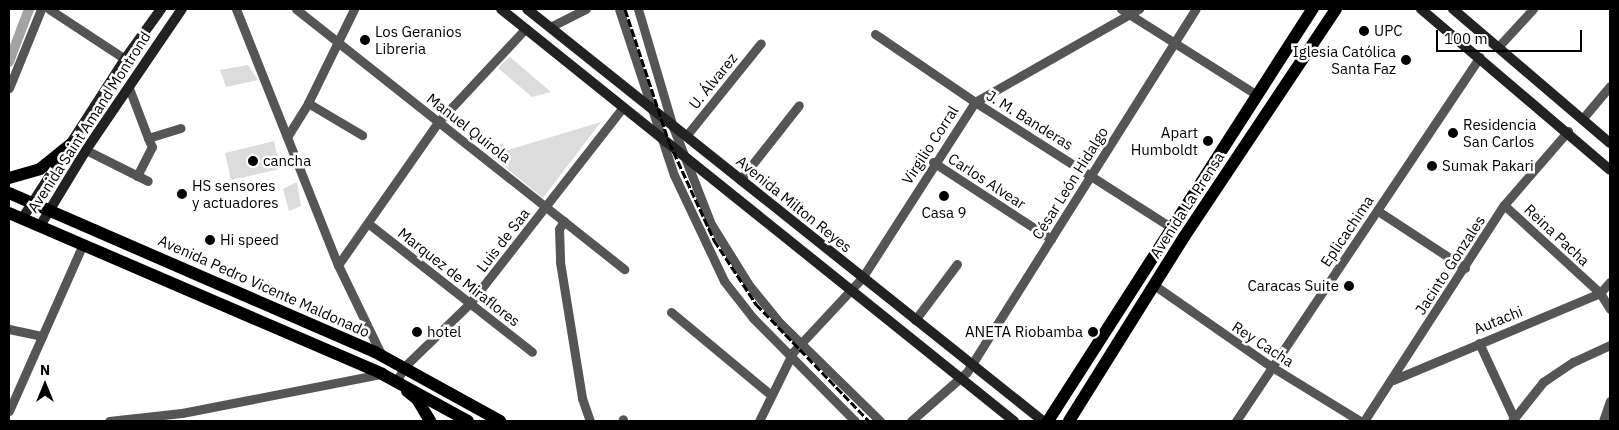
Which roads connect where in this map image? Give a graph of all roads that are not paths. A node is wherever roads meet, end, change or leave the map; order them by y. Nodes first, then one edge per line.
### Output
1 (41, 9) edge
2 (49, 9) edge
3 (161, 9) edge
4 (182, 9) edge
5 (236, 9) edge
6 (296, 9) edge
7 (354, 9) edge
8 (502, 9) edge
9 (527, 9) edge
10 (586, 9) edge
11 (619, 9) edge
12 (638, 9) edge
13 (1139, 9) edge
14 (1196, 9) edge
15 (1313, 9) edge
16 (1336, 9) edge
17 (1422, 9) edge
18 (1453, 9) edge
19 (1533, 9) edge
20 (1125, 11) edge
21 (60, 12) edge
22 (550, 27) junction
23 (526, 28) junction
24 (875, 34) dead end
25 (1174, 42) junction
26 (338, 43) junction
27 (761, 43) dead end
28 (1498, 46) junction
29 (1480, 56) junction
30 (125, 59) junction
31 (1610, 86) edge
32 (9, 88) edge
33 (129, 88) junction
34 (1257, 96) junction
35 (975, 102) junction
36 (308, 103) junction
37 (799, 105) dead end
38 (624, 107) junction
39 (652, 110) junction
40 (1583, 118) junction
41 (439, 121) junction
42 (673, 126) junction
43 (181, 128) dead end
44 (1568, 131) junction
45 (362, 135) dead end
46 (660, 135) junction
47 (686, 136) junction
48 (286, 137) junction
49 (148, 138) junction
50 (1610, 142) edge
51 (71, 144) junction
52 (86, 150) junction
53 (683, 152) junction
54 (933, 162) junction
55 (1610, 170) edge
56 (1092, 174) junction
57 (137, 176) junction
58 (9, 178) edge
59 (740, 180) junction
60 (148, 181) dead end
61 (9, 193) edge
62 (33, 202) junction
63 (1504, 205) junction
64 (546, 207) junction
65 (51, 210) junction
66 (1378, 211) junction
67 (9, 213) edge
68 (22, 219) junction
69 (564, 221) junction
70 (368, 224) junction
71 (40, 226) junction
72 (1172, 228) junction
73 (1051, 239) junction
74 (82, 246) junction
75 (957, 264) dead end
76 (338, 265) junction
77 (1464, 268) junction
78 (624, 269) dead end
79 (862, 278) junction
80 (1610, 282) edge
81 (1154, 285) junction
82 (851, 291) junction
83 (1600, 293) junction
84 (470, 303) junction
85 (1610, 309) edge
86 (671, 312) dead end
87 (915, 320) junction
88 (9, 329) edge
89 (42, 336) junction
90 (1479, 342) junction
91 (801, 343) junction
92 (1610, 345) edge
93 (532, 352) dead end
94 (792, 355) junction
95 (382, 356) junction
96 (405, 366) junction
97 (1272, 367) junction
98 (967, 372) junction
99 (382, 374) junction
100 (1393, 380) junction
101 (396, 382) junction
102 (436, 384) junction
103 (771, 395) junction
104 (1610, 401) edge
105 (443, 405) junction
106 (9, 411) edge
107 (1511, 420) edge
108 (109, 421) edge
109 (430, 421) edge
110 (448, 421) edge
111 (468, 421) edge
112 (500, 421) edge
113 (590, 421) edge
114 (759, 421) edge
115 (855, 421) edge
116 (880, 421) edge
117 (911, 421) edge
118 (1014, 421) edge
119 (1043, 421) edge
120 (1048, 421) edge
121 (1069, 421) edge
122 (1236, 421) edge
123 (1362, 421) edge
124 (1603, 421) edge

1 - 32 street
2 - 21 street
3 - 30 street, Avenida Saint Amand Montrond
4 - 33 street, Avenida Saint Amand Montrond
5 - 48 street
6 - 26 street, Manuel Quirola
7 - 26 street
8 - 23 street, Avenida Milton Reyes
9 - 22 street, Avenida Milton Reyes
10 - 22 street
11 - 39 street
12 - 42 street
13 - 20 street, Virgilio Corral
14 - 25 street, César León Hidalgo
15 - 34 main road, Avenida La Prensa
16 - 81 main road, Avenida La Prensa
17 - 29 street
18 - 28 street
19 - 28 street
20 - 25 street
20 - 35 street, Virgilio Corral
21 - 30 street
22 - 39 street, Avenida Milton Reyes
23 - 38 street, Avenida Milton Reyes
23 - 41 street
24 - 35 street, J. M. Banderas
25 - 34 street
25 - 56 street, César León Hidalgo
26 - 36 street
26 - 41 street, Manuel Quirola
27 - 47 street, U. Álvarez
28 - 40 street
29 - 44 street
29 - 66 street, Eplicachima
30 - 51 street, Avenida Saint Amand Montrond
31 - 40 street
33 - 49 street
33 - 52 street, Avenida Saint Amand Montrond
34 - 72 main road, Avenida La Prensa
35 - 54 street, Virgilio Corral
35 - 56 street, J. M. Banderas
36 - 45 street
36 - 48 street
37 - 59 street
38 - 46 street, Avenida Milton Reyes
38 - 64 street, Luis de Saa
39 - 42 street, Avenida Milton Reyes
39 - 46 street
40 - 50 street
41 - 64 street, Manuel Quirola
41 - 70 street
42 - 47 street, Avenida Milton Reyes
42 - 53 street
43 - 49 street
44 - 55 street
44 - 63 street, Jacinto Gonzales
46 - 53 street, Avenida Milton Reyes
46 - 94 street
47 - 59 street, Avenida Milton Reyes
48 - 76 street
49 - 57 street
51 - 58 main road
51 - 62 street, Avenida Saint Amand Montrond
52 - 57 street
52 - 65 street, Avenida Saint Amand Montrond
53 - 82 street, Avenida Milton Reyes
53 - 91 street
54 - 73 street, Carlos Alvear
54 - 79 street, Virgilio Corral
56 - 72 street, J. M. Banderas
56 - 73 street, César León Hidalgo
57 - 60 street
59 - 79 street, Avenida Milton Reyes
61 - 62 main road, Avenida Pedro Vicente Maldonado
62 - 65 main road, Avenida Pedro Vicente Maldonado
62 - 68 street, Avenida Saint Amand Montrond
63 - 77 street, Jacinto Gonzales
63 - 83 street, Reina Pacha
64 - 69 street, Manuel Quirola
64 - 84 street, Luis de Saa
65 - 71 street, Avenida Saint Amand Montrond
65 - 95 main road, Avenida Pedro Vicente Maldonado
66 - 77 street
66 - 97 street, Eplicachima
67 - 68 main road
68 - 71 main road
69 - 78 street, Manuel Quirola
69 - 113 street
70 - 76 street
70 - 84 street, Marquez de Miraflores
71 - 74 main road
72 - 120 main road, Avenida La Prensa
73 - 98 street, César León Hidalgo
74 - 89 street
74 - 99 main road
75 - 87 street
76 - 95 street
77 - 100 street, Jacinto Gonzales
79 - 82 street, Virgilio Corral
79 - 87 street, Avenida Milton Reyes
80 - 83 street, Autachi
81 - 97 street, Rey Cacha
81 - 121 main road, Avenida La Prensa
82 - 91 street, Virgilio Corral
82 - 98 street, Avenida Milton Reyes
83 - 85 street, Reina Pacha
83 - 90 street, Autachi
84 - 93 street, Marquez de Miraflores
84 - 96 street, Luis de Saa
86 - 103 street
87 - 98 street, Avenida Milton Reyes
88 - 89 street
89 - 106 street
90 - 100 street, Autachi
90 - 107 street
91 - 94 street, Virgilio Corral
91 - 116 street
92 - 107 street
94 - 103 street, Virgilio Corral
94 - 115 street
95 - 96 main road, Avenida Pedro Vicente Maldonado
96 - 101 street, Luis de Saa
96 - 102 main road, Avenida Pedro Vicente Maldonado
97 - 122 street, Eplicachima
97 - 123 street, Rey Cacha
98 - 117 street, César León Hidalgo
98 - 118 street, Avenida Milton Reyes
98 - 119 street, Avenida Milton Reyes
99 - 101 main road
99 - 108 street
100 - 123 street, Jacinto Gonzales
101 - 105 main road
101 - 109 main road
102 - 105 main road
102 - 112 main road, Avenida Pedro Vicente Maldonado
103 - 114 street, Virgilio Corral
104 - 124 street
105 - 110 main road
105 - 111 main road

